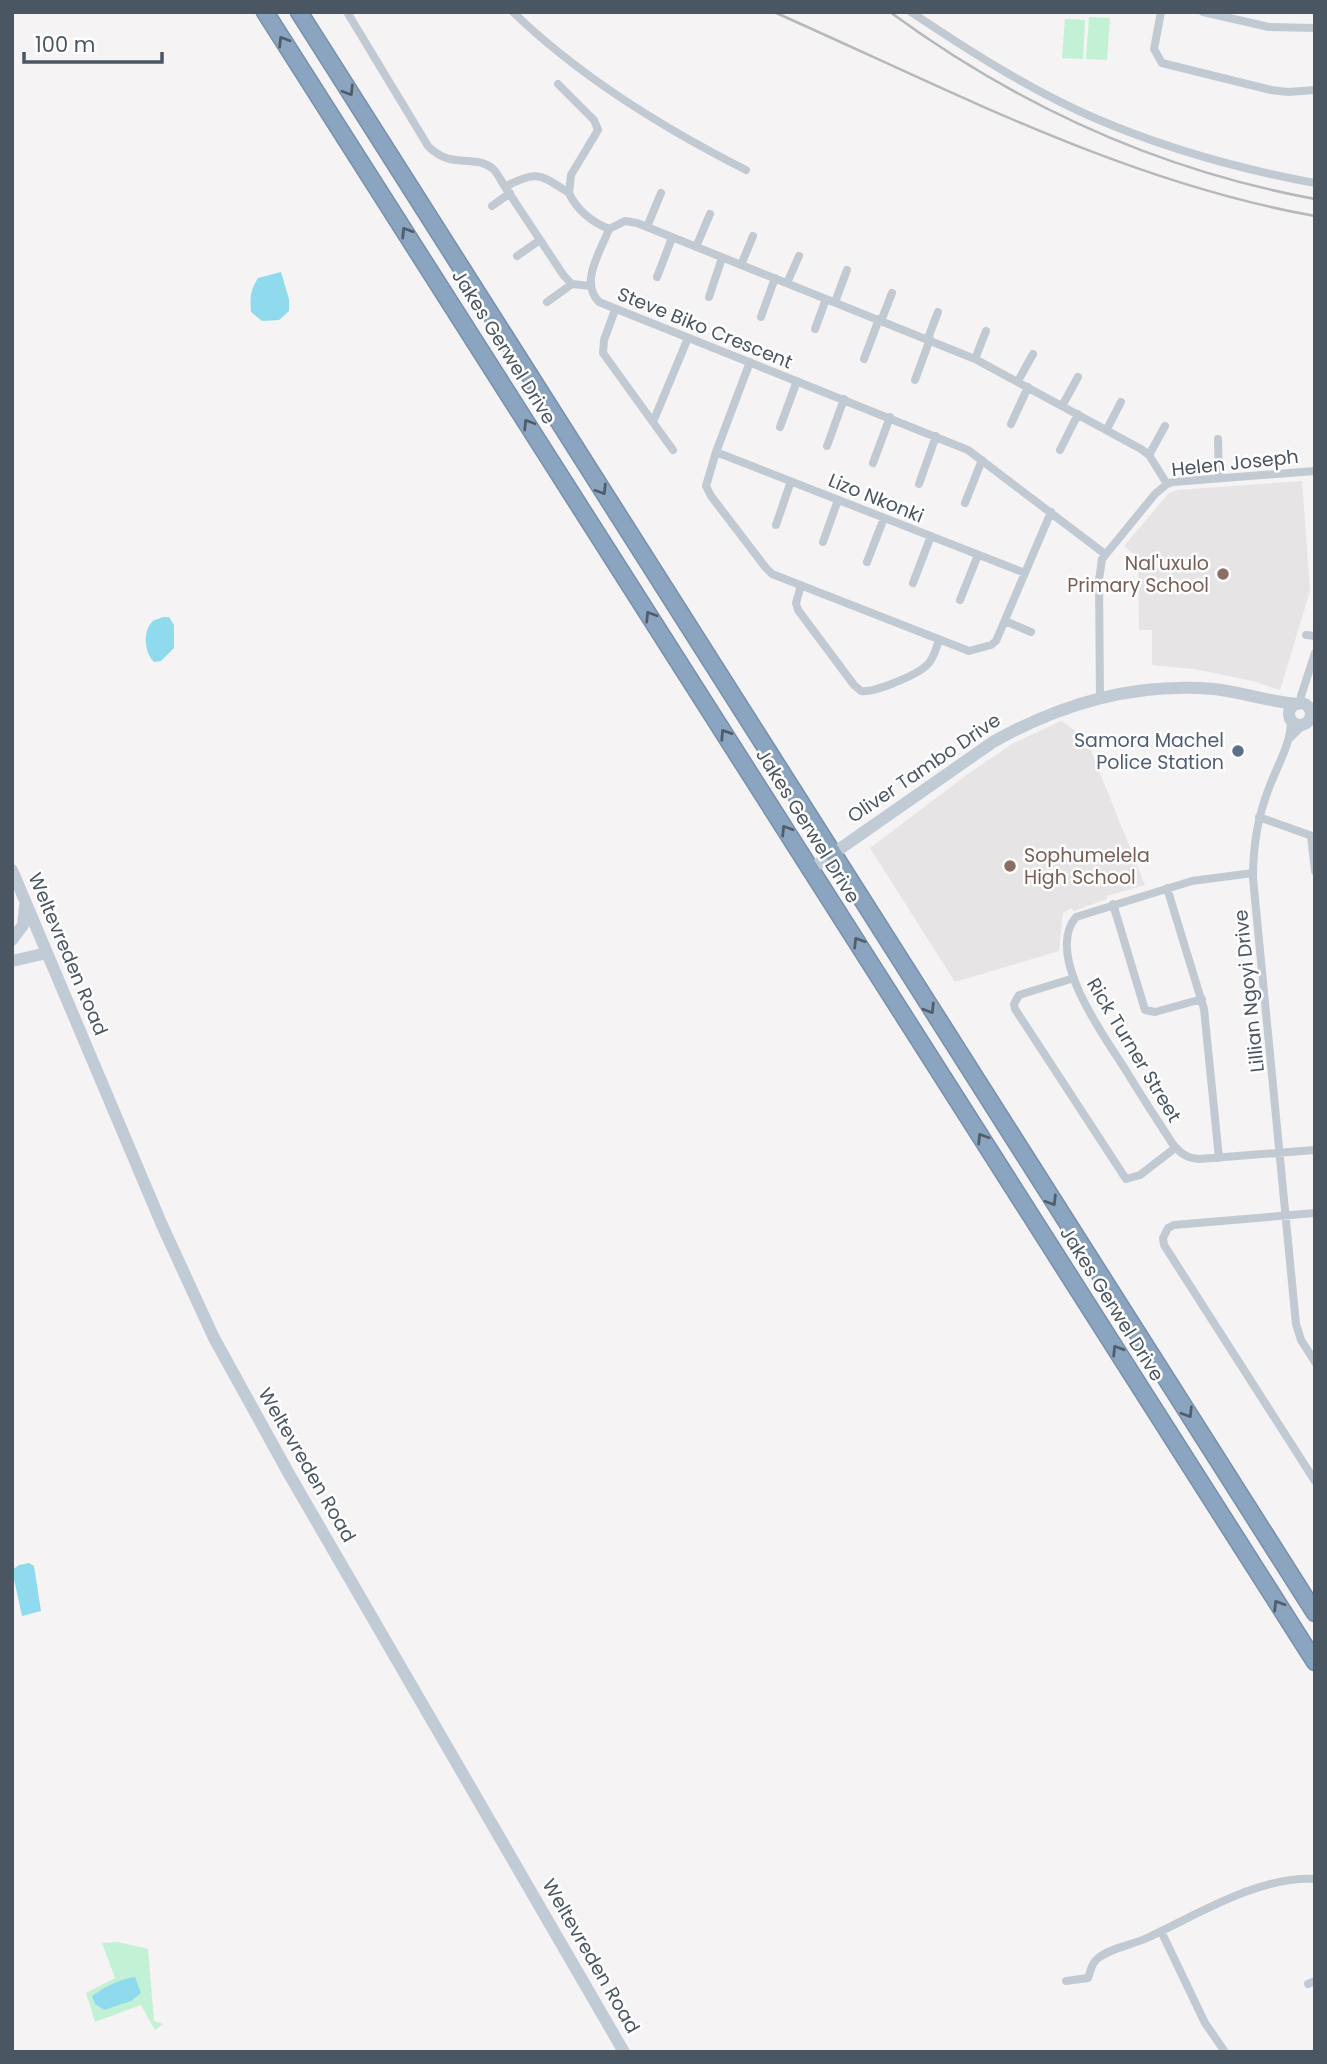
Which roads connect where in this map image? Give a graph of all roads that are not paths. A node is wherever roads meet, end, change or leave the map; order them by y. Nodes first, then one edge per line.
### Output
1 (265, 12) edge
2 (299, 12) edge
3 (347, 12) edge
4 (513, 12) edge
5 (911, 12) edge
6 (1161, 12) edge
7 (1203, 12) edge
8 (1315, 28) edge
9 (558, 84) dead end
10 (1315, 90) edge
11 (746, 170) dead end
12 (1315, 183) edge
13 (508, 190) junction
14 (569, 192) junction
15 (661, 194) dead end
16 (492, 206) dead end
17 (710, 214) dead end
18 (647, 227) junction
19 (609, 229) junction
20 (753, 236) dead end
21 (672, 238) junction
22 (540, 240) junction
23 (696, 247) junction
24 (517, 256) dead end
25 (799, 257) dead end
26 (722, 258) junction
27 (741, 265) junction
28 (847, 270) dead end
29 (657, 277) dead end
30 (775, 278) junction
31 (787, 283) junction
32 (572, 284) junction
33 (590, 286) junction
34 (892, 293) dead end
35 (709, 298) dead end
36 (830, 300) junction
37 (547, 302) dead end
38 (615, 310) junction
39 (938, 312) dead end
40 (761, 317) dead end
41 (880, 320) junction
42 (815, 329) dead end
43 (986, 331) dead end
44 (688, 338) junction
45 (929, 339) junction
46 (1034, 354) dead end
47 (864, 359) dead end
48 (975, 359) junction
49 (750, 362) junction
50 (1078, 377) dead end
51 (915, 380) dead end
52 (797, 381) junction
53 (1018, 381) junction
54 (1028, 387) junction
55 (844, 399) junction
56 (1121, 402) dead end
57 (1062, 406) junction
58 (1078, 414) junction
59 (890, 417) junction
60 (653, 422) junction
61 (1010, 424) dead end
62 (1165, 426) dead end
63 (780, 427) dead end
64 (1107, 429) junction
65 (936, 436) junction
66 (1218, 439) dead end
67 (827, 446) dead end
68 (673, 450) dead end
69 (1060, 450) dead end
70 (716, 452) junction
71 (1149, 456) junction
72 (982, 460) junction
73 (873, 463) dead end
74 (1315, 471) edge
75 (1219, 478) junction
76 (791, 481) junction
77 (919, 484) dead end
78 (1167, 484) junction
79 (838, 500) junction
80 (965, 503) dead end
81 (1051, 512) junction
82 (884, 517) junction
83 (776, 525) dead end
84 (931, 536) junction
85 (823, 542) dead end
86 (1105, 554) junction
87 (978, 555) junction
88 (867, 562) dead end
89 (1025, 573) junction
90 (913, 583) dead end
91 (801, 585) junction
92 (960, 600) dead end
93 (1005, 621) junction
94 (1031, 632) dead end
95 (939, 640) junction
96 (1315, 653) edge
97 (1311, 679) edge
98 (1100, 697) junction
99 (1303, 715) edge
100 (1259, 817) junction
101 (1313, 837) edge
102 (834, 853) junction
103 (811, 869) junction
104 (12, 870) edge
105 (1315, 871) edge
106 (1253, 873) junction
107 (1167, 888) junction
108 (25, 901) junction
109 (1113, 905) junction
110 (39, 934) junction
111 (12, 940) edge
112 (12, 946) edge
113 (47, 953) junction
114 (12, 961) edge
115 (1074, 978) junction
116 (1202, 999) junction
117 (1175, 1147) junction
118 (1315, 1150) edge
119 (1281, 1153) junction
120 (1219, 1158) junction
121 (1315, 1213) edge
122 (1286, 1216) junction
123 (1315, 1362) edge
124 (1315, 1481) edge
125 (1315, 1613) edge
126 (1315, 1662) edge
127 (1315, 1879) edge
128 (1161, 1931) junction
129 (1066, 1981) dead end
130 (624, 2052) edge
131 (1225, 2052) edge

103 -> 1 highway, Jakes Gerwel Drive
2 -> 102 highway, Jakes Gerwel Drive
3 - 13 street
4 - 11 street
5 - 12 street
6 - 10 street
7 - 8 street
9 - 14 street
13 - 14 street
13 - 16 street
13 - 22 street
14 - 19 street
15 - 18 street
17 - 23 street
18 - 19 street
18 - 21 street
19 - 33 street
20 - 27 street
21 - 23 street
21 - 29 street
22 - 24 street
22 - 32 street
23 - 26 street
25 - 31 street
26 - 27 street
26 - 35 street
27 - 30 street
28 - 36 street
30 - 31 street
30 - 40 street
31 - 36 street
32 - 33 street
32 - 37 street
33 - 38 street, Steve Biko Crescent
34 - 41 street
36 - 41 street
36 - 42 street
38 - 44 street, Steve Biko Crescent
38 - 60 street
39 - 45 street
41 - 45 street
41 - 47 street
43 - 48 street
44 - 49 street, Steve Biko Crescent
44 - 60 street
45 - 48 street
45 - 51 street
46 - 53 street
48 - 53 street
49 - 52 street, Steve Biko Crescent
49 - 70 street
50 - 57 street
52 - 55 street, Steve Biko Crescent
52 - 63 street
53 - 54 street
54 - 57 street
54 - 61 street
55 - 59 street, Steve Biko Crescent
55 - 67 street
56 - 64 street
57 - 58 street
58 - 64 street
58 - 69 street
59 - 65 street, Steve Biko Crescent
59 - 73 street
60 - 68 street
62 - 71 street
64 - 71 street
65 - 72 street, Steve Biko Crescent
65 - 77 street
66 - 75 street
70 - 76 street, Lizo Nkonki
70 - 91 street
71 - 78 street
72 - 80 street
72 - 81 street, Steve Biko Crescent
74 - 75 street, Helen Joseph
75 - 78 street, Helen Joseph
76 - 79 street, Lizo Nkonki
76 - 83 street
78 - 86 street, Helen Joseph
79 - 82 street, Lizo Nkonki
79 - 85 street
81 - 86 street, Steve Biko Crescent
81 - 89 street
82 - 84 street, Lizo Nkonki
82 - 88 street
84 - 87 street, Lizo Nkonki
84 - 90 street
86 - 98 street
87 - 89 street, Lizo Nkonki
87 - 92 street
89 - 93 street
91 - 95 street
91 - 95 street
93 - 94 street
93 - 95 street
96 - 97 street, Lillian Ngoyi Drive
97 - 99 street, Lillian Ngoyi Drive
98 - 99 street, Oliver Tambo Drive
98 - 102 street, Oliver Tambo Drive
99 - 100 street, Lillian Ngoyi Drive
100 - 101 street
100 - 106 street, Lillian Ngoyi Drive
101 - 105 street
102 - 103 street, Oliver Tambo Drive
102 -> 125 highway, Jakes Gerwel Drive
126 -> 103 highway, Jakes Gerwel Drive
104 - 108 street, Weltevreden Road
106 - 107 street, Rick Turner Street
106 - 119 street, Lillian Ngoyi Drive
107 - 109 street, Rick Turner Street
107 - 116 street
108 - 110 street, Weltevreden Road
108 - 111 street
109 - 115 street, Rick Turner Street
109 - 116 street
110 - 112 street
110 - 113 street, Weltevreden Road
113 - 114 street
113 - 130 street, Weltevreden Road
115 - 117 street, Rick Turner Street
115 - 117 street
116 - 120 street
117 - 120 street, Rick Turner Street
118 - 119 street, Rick Turner Street
119 - 120 street, Rick Turner Street
119 - 122 street, Lillian Ngoyi Drive
121 - 122 street
122 - 123 street, Lillian Ngoyi Drive
122 - 124 street
127 - 128 street
128 - 129 street
128 - 131 street

